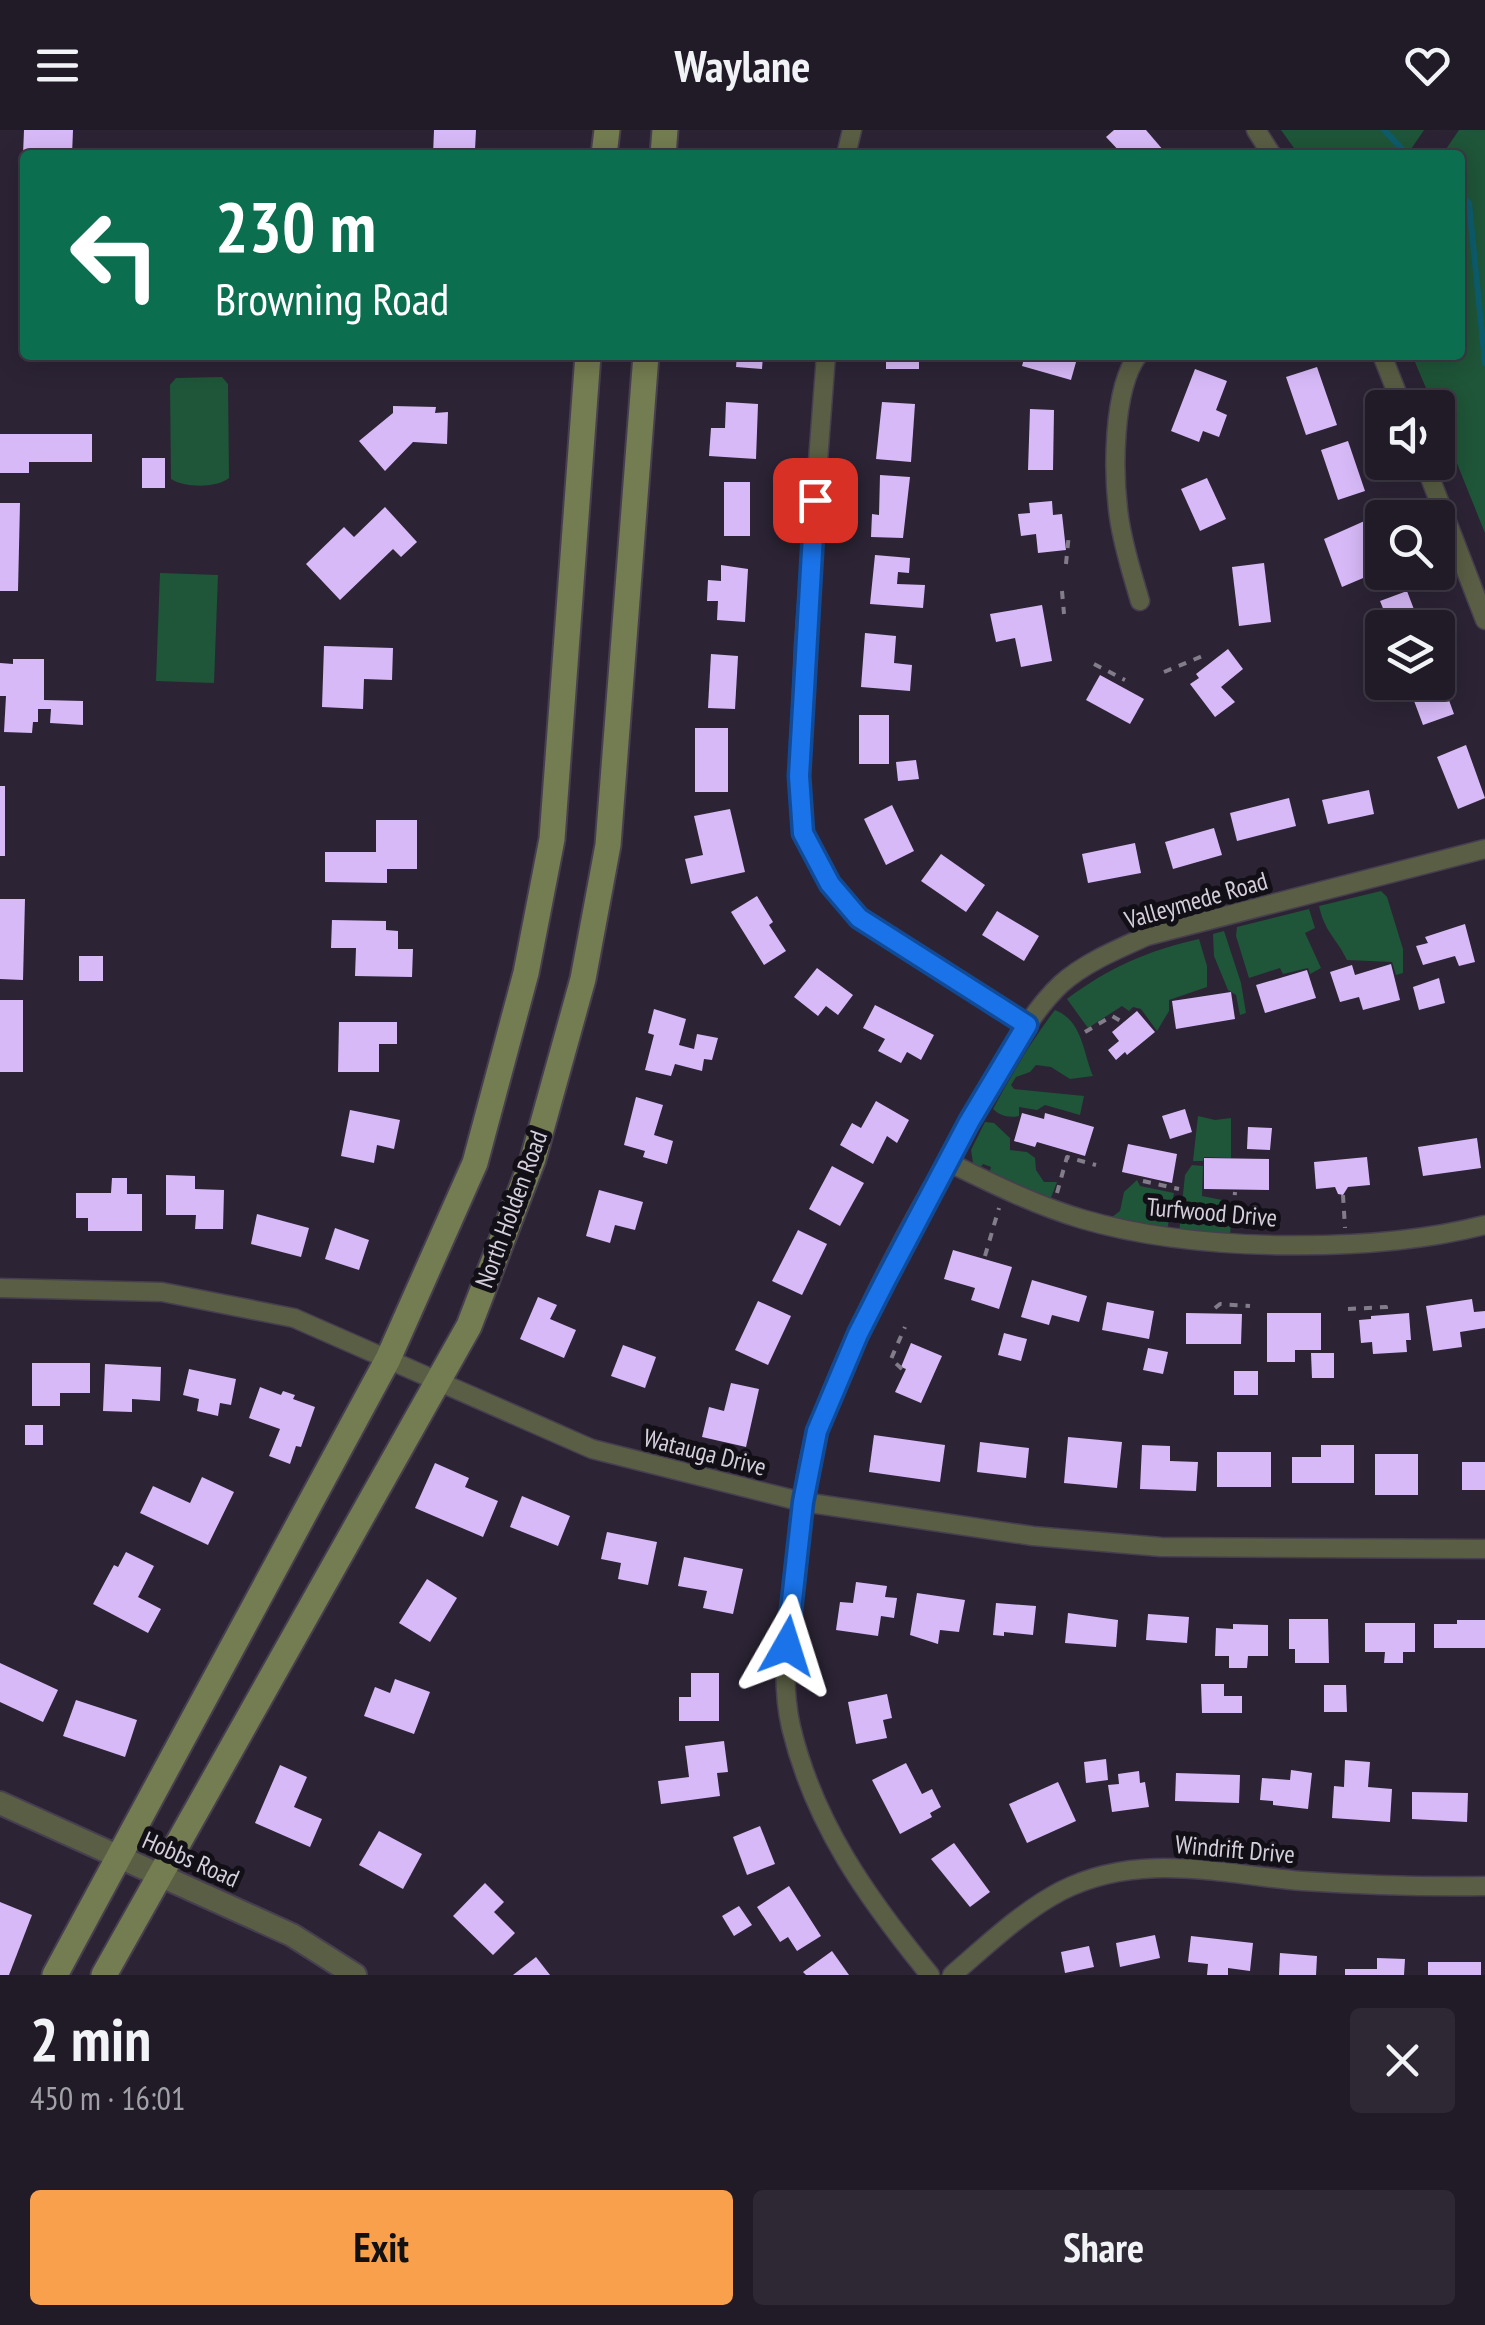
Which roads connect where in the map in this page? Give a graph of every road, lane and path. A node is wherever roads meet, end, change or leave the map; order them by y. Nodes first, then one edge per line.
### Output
1 (588, 360) edge
2 (646, 360) edge
3 (826, 360) edge
4 (1134, 360) edge
5 (1384, 360) edge
6 (1396, 390) edge
7 (1431, 480) edge
8 (1068, 533) dead end
9 (1066, 564) dead end
10 (1062, 591) dead end
11 (1140, 601) dead end
12 (1064, 614) dead end
13 (1485, 620) edge
14 (1206, 656) dead end
15 (1094, 664) dead end
16 (1164, 672) dead end
17 (1126, 680) dead end
18 (1485, 849) edge
19 (1124, 1023) dead end
20 (1027, 1025) junction
21 (1085, 1032) dead end
22 (948, 1162) junction
23 (1096, 1165) dead end
24 (1143, 1181) dead end
25 (1178, 1189) dead end
26 (1005, 1190) junction
27 (1234, 1192) dead end
28 (1343, 1195) dead end
29 (1053, 1208) junction
30 (1485, 1224) edge
31 (1231, 1242) junction
32 (1346, 1243) junction
33 (984, 1256) dead end
34 (0, 1288) edge
35 (1250, 1306) dead end
36 (1215, 1308) dead end
37 (1348, 1309) dead end
38 (1386, 1311) dead end
39 (905, 1327) dead end
40 (388, 1359) junction
41 (902, 1369) dead end
42 (438, 1383) junction
43 (803, 1502) junction
44 (1485, 1549) edge
45 (0, 1803) edge
46 (120, 1857) junction
47 (161, 1875) junction
48 (1485, 1886) edge
49 (55, 1975) edge
50 (104, 1975) edge
51 (354, 1975) edge
52 (930, 1975) edge
53 (952, 1975) edge

1 - 40 main road, North Holden Road
2 - 42 main road, North Holden Road
3 - 20 street
4 - 11 street
5 - 6 street
7 - 13 street
8 - 9 path
10 - 12 path
14 - 16 path
15 - 17 path
18 - 20 street, Valleymede Road
19 - 21 path
20 - 22 street, Valleymede Road
22 - 26 street, Turfwood Drive
22 - 43 street, Valleymede Road
23 - 29 path
24 - 25 path
26 - 29 street, Turfwood Drive
26 - 33 path
27 - 31 path
28 - 32 path
29 - 31 street, Turfwood Drive
30 - 32 street, Turfwood Drive
31 - 32 street, Turfwood Drive
34 - 40 street, Watauga Drive
35 - 36 path
37 - 38 path
39 - 41 path
40 - 42 street, Watauga Drive
40 - 46 main road, North Holden Road
42 - 43 street, Watauga Drive
42 - 47 main road, North Holden Road
43 - 44 street, Watauga Drive
43 - 52 street, Valleymede Road
45 - 46 street, Hobbs Road
46 - 47 street, Hobbs Road
46 - 49 main road, North Holden Road
47 - 50 main road, North Holden Road
47 - 51 street, Hobbs Road
48 - 53 street, Windrift Drive

